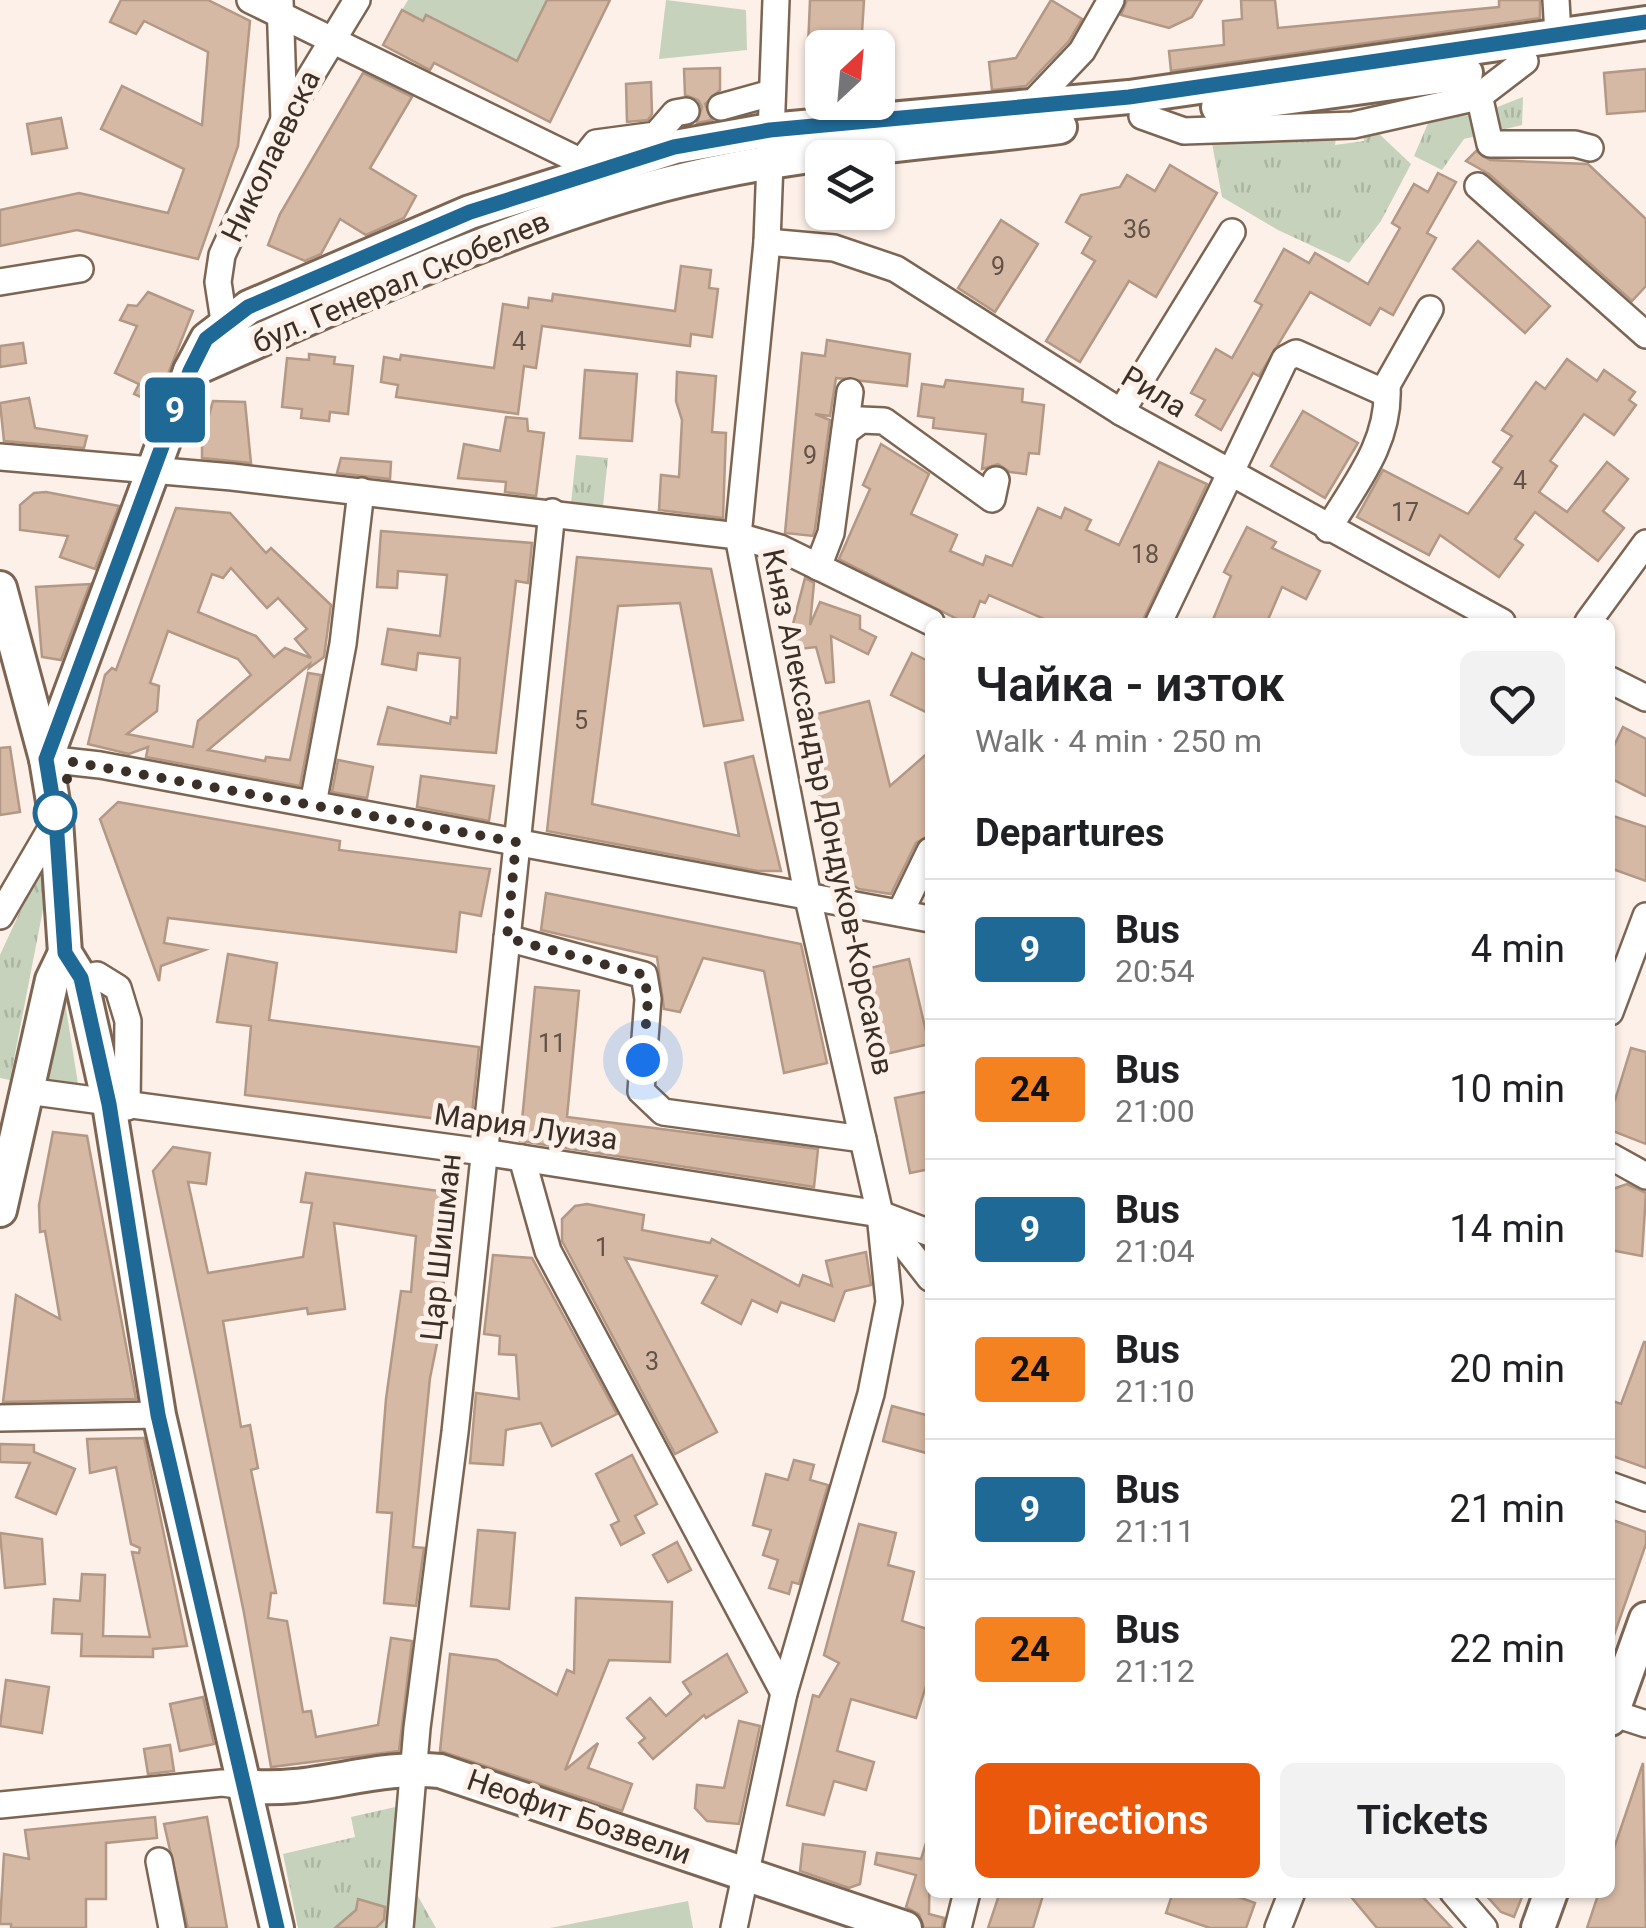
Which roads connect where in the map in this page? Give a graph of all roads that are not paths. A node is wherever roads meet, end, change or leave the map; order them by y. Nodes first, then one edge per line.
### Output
1 (250, 0) edge
2 (357, 0) edge
3 (776, 0) edge
4 (1111, 0) edge
5 (1556, 0) edge
6 (279, 7) edge
7 (1646, 22) edge
8 (1558, 35) junction
9 (332, 39) junction
10 (1646, 44) edge
11 (1082, 51) junction
12 (772, 93) junction
13 (1112, 99) junction
14 (1481, 104) dead end
15 (721, 107) dead end
16 (1027, 109) junction
17 (686, 111) dead end
18 (284, 120) junction
19 (770, 130) junction
20 (1590, 148) dead end
21 (768, 164) junction
22 (588, 165) junction
23 (1478, 186) dead end
24 (1232, 232) dead end
25 (767, 242) junction
26 (80, 269) dead end
27 (0, 282) edge
28 (1430, 310) dead end
29 (224, 321) junction
30 (1646, 336) edge
31 (190, 371) junction
32 (1387, 387) junction
33 (850, 392) dead end
34 (1121, 412) junction
35 (845, 432) junction
36 (0, 457) edge
37 (154, 472) junction
38 (1228, 474) junction
39 (996, 480) dead end
40 (361, 491) junction
41 (552, 512) junction
42 (1328, 529) junction
43 (738, 536) junction
44 (1646, 543) edge
45 (818, 566) junction
46 (0, 588) edge
47 (1162, 618) edge
48 (1495, 618) edge
49 (1591, 618) edge
50 (925, 619) edge
51 (1615, 682) edge
52 (1646, 698) edge
53 (46, 759) junction
54 (313, 804) junction
55 (56, 820) junction
56 (516, 842) junction
57 (925, 861) edge
58 (808, 898) junction
59 (900, 913) junction
60 (0, 916) edge
61 (1646, 916) edge
62 (925, 917) edge
63 (507, 938) junction
64 (73, 966) junction
65 (1615, 999) edge
66 (27, 1091) junction
67 (118, 1106) junction
68 (863, 1139) junction
69 (483, 1152) junction
70 (522, 1158) junction
71 (1615, 1159) edge
72 (1646, 1176) edge
73 (0, 1210) edge
74 (880, 1214) junction
75 (925, 1231) edge
76 (925, 1272) edge
77 (158, 1415) junction
78 (0, 1418) edge
79 (1615, 1487) edge
80 (1646, 1498) edge
81 (1646, 1620) edge
82 (784, 1693) junction
83 (1615, 1705) edge
84 (1615, 1717) edge
85 (1646, 1724) edge
86 (415, 1768) junction
87 (245, 1786) junction
88 (0, 1805) edge
89 (159, 1861) dead end
90 (744, 1872) junction
91 (966, 1898) edge
92 (1290, 1898) edge
93 (1458, 1898) edge
94 (1548, 1898) edge
95 (172, 1928) edge
96 (277, 1928) edge
97 (400, 1928) edge
98 (734, 1928) edge
99 (906, 1928) edge
100 (958, 1928) edge
101 (1278, 1928) edge
102 (1484, 1928) edge
103 (1538, 1928) edge

1 - 6 street
2 - 9 street, Николаевска
3 - 12 street, Княз Александър Дондуков-Корсаков
4 - 11 street
5 - 8 street
6 - 9 street
6 - 18 street
7 - 8 main road, бул. Генерал Скобелев
8 - 13 main road, бул. Генерал Скобелев
9 - 18 street, Николаевска
9 - 22 street
10 - 21 main road, бул. Генерал Скобелев
11 - 13 street
11 - 16 street
12 - 15 street
12 - 19 street, Княз Александър Дондуков-Корсаков
13 - 16 main road, бул. Генерал Скобелев
14 - 20 street
16 - 19 main road, бул. Генерал Скобелев
17 - 22 street
18 - 29 street, Николаевска
19 - 21 street, Княз Александър Дондуков-Корсаков
19 - 22 main road, бул. Генерал Скобелев
21 - 25 street, Княз Александър Дондуков-Корсаков
21 - 31 main road, бул. Генерал Скобелев
22 - 29 main road, бул. Генерал Скобелев
23 - 30 street
24 - 34 street
25 - 34 street, Рила
25 - 43 street, Княз Александър Дондуков-Корсаков
26 - 27 street
28 - 32 street
29 - 31 main road, бул. Генерал Скобелев
31 - 37 main road
32 - 38 street
32 - 42 street
33 - 35 street
34 - 38 street, Рила
35 - 39 street
35 - 45 street
36 - 37 street
37 - 40 street
37 - 53 main road
38 - 42 street, Рила
38 - 47 street
40 - 41 street
40 - 54 street
41 - 43 street
41 - 56 street, Цар Шишман
42 - 48 street, Рила
43 - 45 street
43 - 58 street, Княз Александър Дондуков-Корсаков
44 - 49 street
45 - 50 street
46 - 53 main road
51 - 52 street
53 - 54 street
53 - 55 main road
54 - 56 street
55 - 60 street
55 - 64 main road
56 - 58 street
56 - 63 street, Цар Шишман
57 - 59 street
58 - 59 street
58 - 68 street, Княз Александър Дондуков-Корсаков
59 - 62 street
61 - 65 street
63 - 68 street
63 - 69 street, Цар Шишман
64 - 66 main road
64 - 67 main road
66 - 67 street, Мария Луиза
66 - 73 main road
67 - 69 street, Мария Луиза
67 - 77 main road
68 - 74 street, Княз Александър Дондуков-Корсаков
69 - 70 street, Мария Луиза
69 - 86 street, Цар Шишман
70 - 74 street, Мария Луиза
70 - 82 street
71 - 72 street
74 - 75 street, Мария Луиза
74 - 76 street
74 - 82 street, Княз Александър Дондуков-Корсаков
77 - 78 street
77 - 87 main road
79 - 80 street
81 - 83 main road
82 - 90 street, Княз Александър Дондуков-Корсаков
84 - 85 street
86 - 87 main road, Неофит Бозвели
86 - 90 main road, Неофит Бозвели
86 - 97 street, Цар Шишман
87 - 88 street
87 - 96 main road
89 - 95 street
90 - 98 street, Княз Александър Дондуков-Корсаков
90 - 99 main road, Неофит Бозвели
91 - 100 street
92 - 101 street
93 - 102 street
94 - 103 main road

